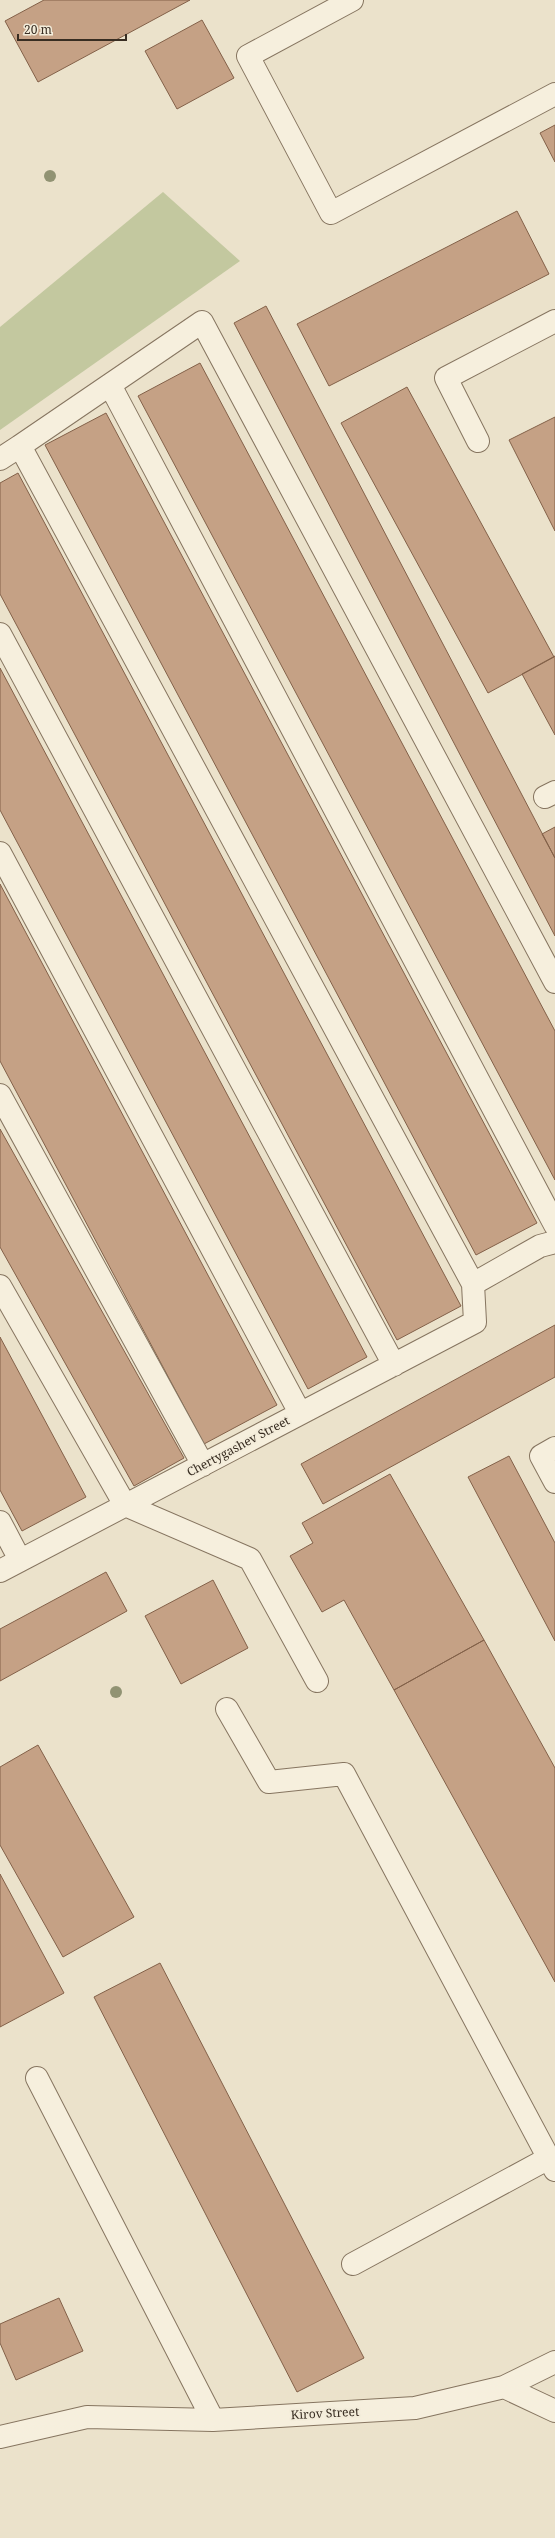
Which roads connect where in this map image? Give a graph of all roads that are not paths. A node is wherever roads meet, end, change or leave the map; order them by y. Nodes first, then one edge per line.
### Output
1 (352, 0) edge
2 (555, 94) edge
3 (555, 321) edge
4 (110, 385) junction
5 (478, 441) dead end
6 (20, 446) junction
7 (0, 459) edge
8 (0, 634) edge
9 (0, 854) edge
10 (555, 982) edge
11 (0, 1095) edge
12 (555, 1225) edge
13 (555, 1242) edge
14 (473, 1284) junction
15 (0, 1286) edge
16 (394, 1365) junction
17 (300, 1414) junction
18 (555, 1448) edge
19 (203, 1465) junction
20 (555, 1482) edge
21 (125, 1505) junction
22 (0, 1522) edge
23 (20, 1560) junction
24 (0, 1570) edge
25 (317, 1681) dead end
26 (227, 1709) dead end
27 (37, 2078) dead end
28 (552, 2164) edge
29 (353, 2264) dead end
30 (555, 2362) edge
31 (504, 2387) junction
32 (555, 2410) edge
33 (213, 2420) junction
34 (0, 2437) edge

1 - 2 street
3 - 5 street
4 - 6 street
4 - 10 street
4 - 12 street
6 - 7 street
6 - 14 street
8 - 16 street
9 - 17 street
11 - 19 street
13 - 14 street
14 - 16 street, Chertygashev Street
15 - 21 street
16 - 17 street, Chertygashev Street
17 - 19 street, Chertygashev Street
18 - 20 street
19 - 21 street, Chertygashev Street
21 - 23 street, Chertygashev Street
21 - 25 street
22 - 23 street
23 - 24 street, Chertygashev Street
26 - 28 street
27 - 33 street
28 - 29 street
30 - 31 street, Kirov Street
31 - 32 street
31 - 33 street, Kirov Street
33 - 34 street, Kirov Street

